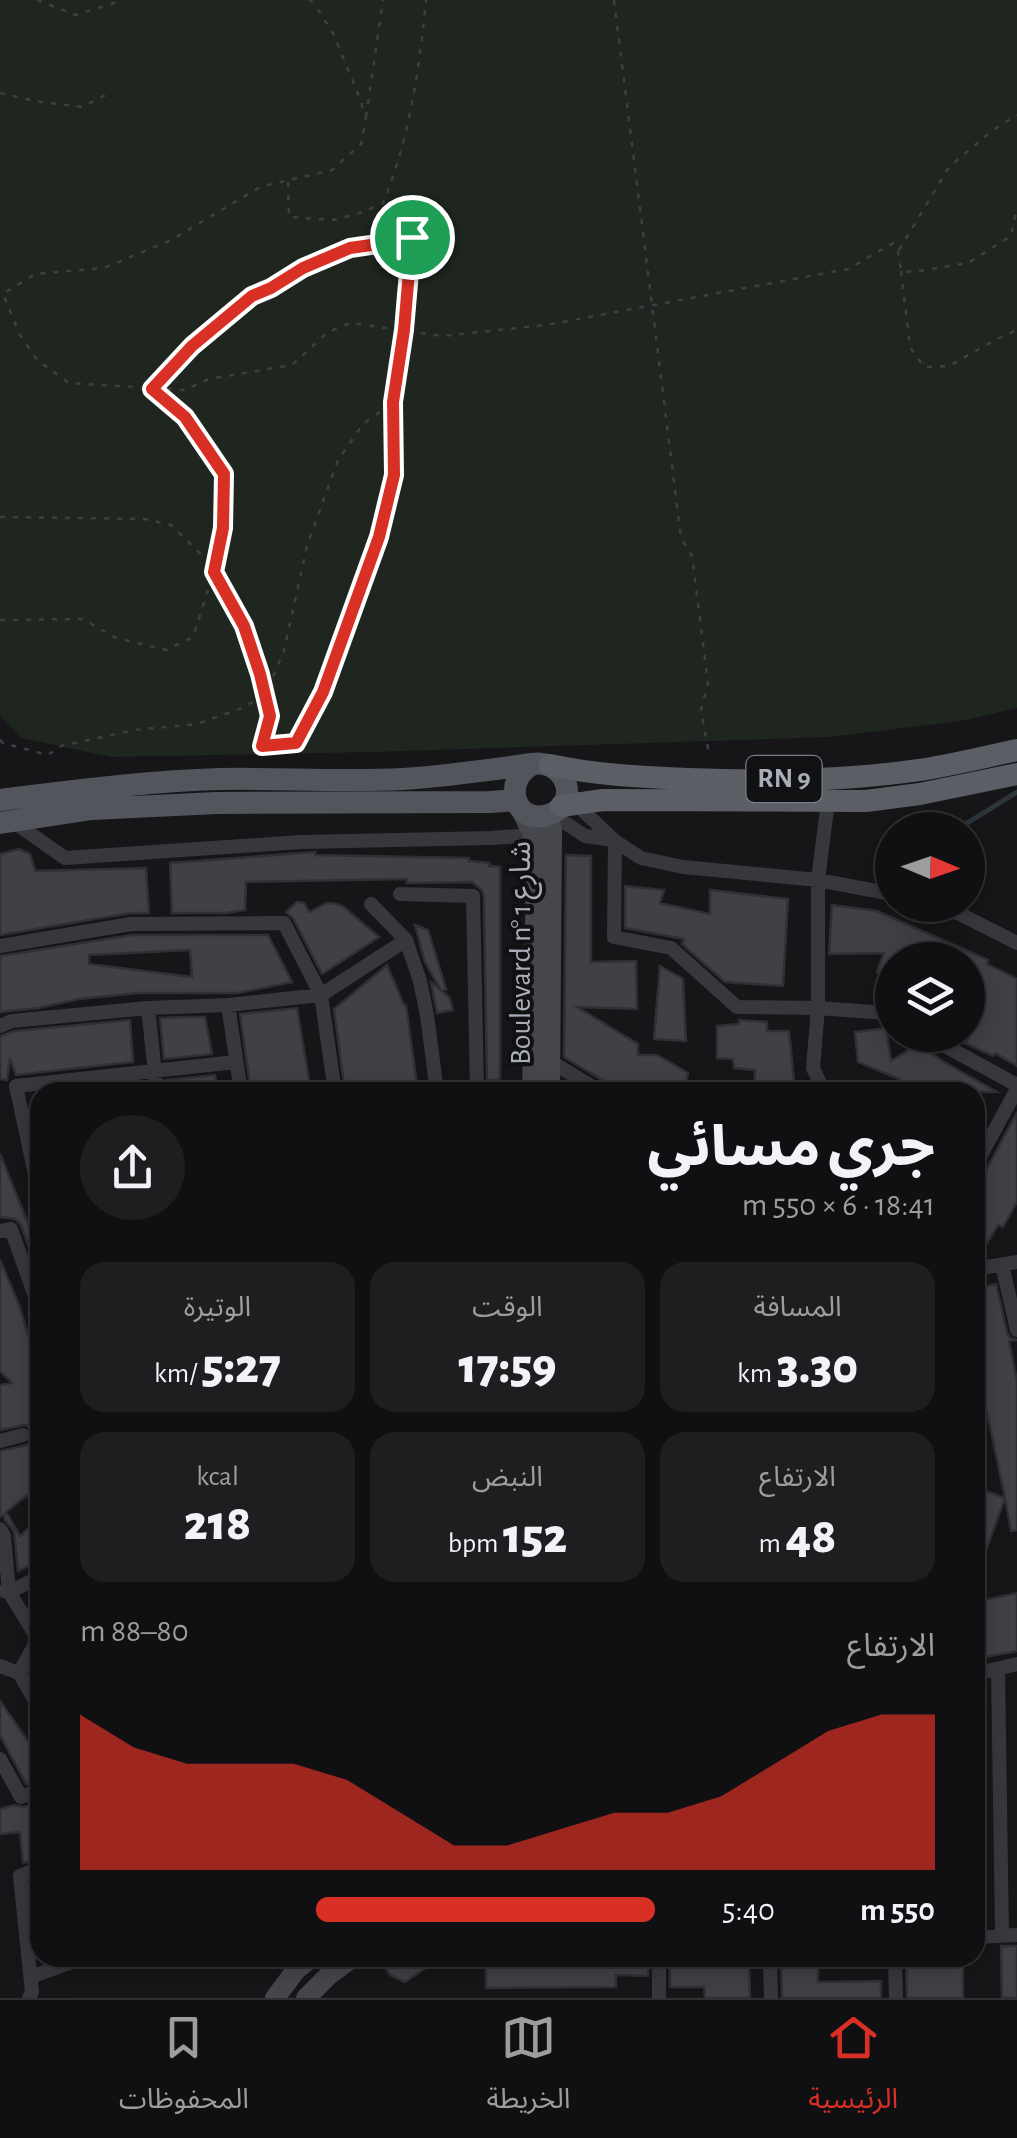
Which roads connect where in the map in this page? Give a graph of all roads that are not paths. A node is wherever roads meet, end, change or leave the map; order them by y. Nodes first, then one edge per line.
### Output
1 (1017, 750) edge
2 (542, 764) junction
3 (1017, 774) edge
4 (828, 802) junction
5 (518, 804) junction
6 (561, 808) junction
7 (3, 814) edge
8 (533, 835) junction
9 (615, 840) junction
10 (818, 880) junction
11 (875, 891) edge
12 (400, 894) dead end
13 (372, 904) dead end
14 (977, 922) edge
15 (406, 940) junction
16 (1017, 943) edge
17 (0, 946) edge
18 (321, 995) junction
19 (228, 1005) junction
20 (148, 1008) junction
21 (818, 1008) junction
22 (875, 1013) edge
23 (0, 1026) edge
24 (955, 1052) edge
25 (550, 1061) junction
26 (236, 1062) junction
27 (154, 1071) junction
28 (53, 1082) edge
29 (155, 1082) edge
30 (239, 1082) edge
31 (334, 1082) edge
32 (435, 1082) edge
33 (477, 1082) edge
34 (532, 1082) edge
35 (550, 1082) edge
36 (584, 1082) edge
37 (820, 1082) edge
38 (30, 1084) edge
39 (1017, 1087) edge
40 (985, 1147) edge
41 (30, 1151) edge
42 (0, 1231) edge
43 (1010, 1264) edge
44 (985, 1268) edge
45 (30, 1283) edge
46 (1017, 1330) edge
47 (23, 1435) dead end
48 (0, 1441) edge
49 (0, 1530) edge
50 (30, 1581) edge
51 (4, 1591) edge
52 (30, 1628) edge
53 (30, 1654) edge
54 (1017, 1664) edge
55 (0, 1666) edge
56 (998, 1669) junction
57 (985, 1672) edge
58 (19, 1674) junction
59 (30, 1692) edge
60 (0, 1759) edge
61 (30, 1794) edge
62 (30, 1872) edge
63 (1009, 1935) edge
64 (59, 1967) edge
65 (300, 1967) edge
66 (340, 1967) edge
67 (658, 1967) edge
68 (770, 1967) edge
69 (895, 1967) edge
70 (30, 1978) junction
71 (29, 1998) edge
72 (275, 1998) edge
73 (306, 1998) edge
74 (659, 1998) edge
75 (771, 1998) edge
76 (896, 1998) edge

1 - 2 highway, RN 9
2 - 5 main road
2 - 6 main road
2 - 7 main road, RN 9
3 - 4 highway, RN 9
4 - 6 highway, RN 9
4 - 10 street
5 - 6 main road
5 - 7 main road
5 - 8 main road, Boulevard n° شارع 1
6 - 9 street
6 - 9 street
6 - 25 main road, Boulevard n° شارع 1
7 - 8 street
8 - 34 main road, Boulevard n° شارع 1
9 - 10 street
9 - 21 street
10 - 11 street
10 - 21 street
12 - 33 street
13 - 15 street
14 - 16 street
15 - 18 street
15 - 32 street
17 - 18 street
18 - 19 street
18 - 31 street
19 - 20 street
19 - 26 street
20 - 23 street
20 - 27 street
21 - 22 street
21 - 37 street
24 - 39 street
25 - 35 main road, Boulevard n° شارع 1
25 - 36 street
26 - 27 street
26 - 30 street
27 - 28 street
27 - 29 street
38 - 41 street
39 - 40 street
42 - 45 street
43 - 44 street
43 - 46 street
47 - 48 street
49 - 51 street
50 - 51 street
51 - 52 street
53 - 58 street
54 - 56 street
55 - 58 street
56 - 57 street
56 - 63 street
58 - 59 street
60 - 61 street
62 - 70 street
64 - 70 street
65 - 72 main road
66 - 73 main road
67 - 74 street
68 - 75 street
69 - 76 street
70 - 71 street

